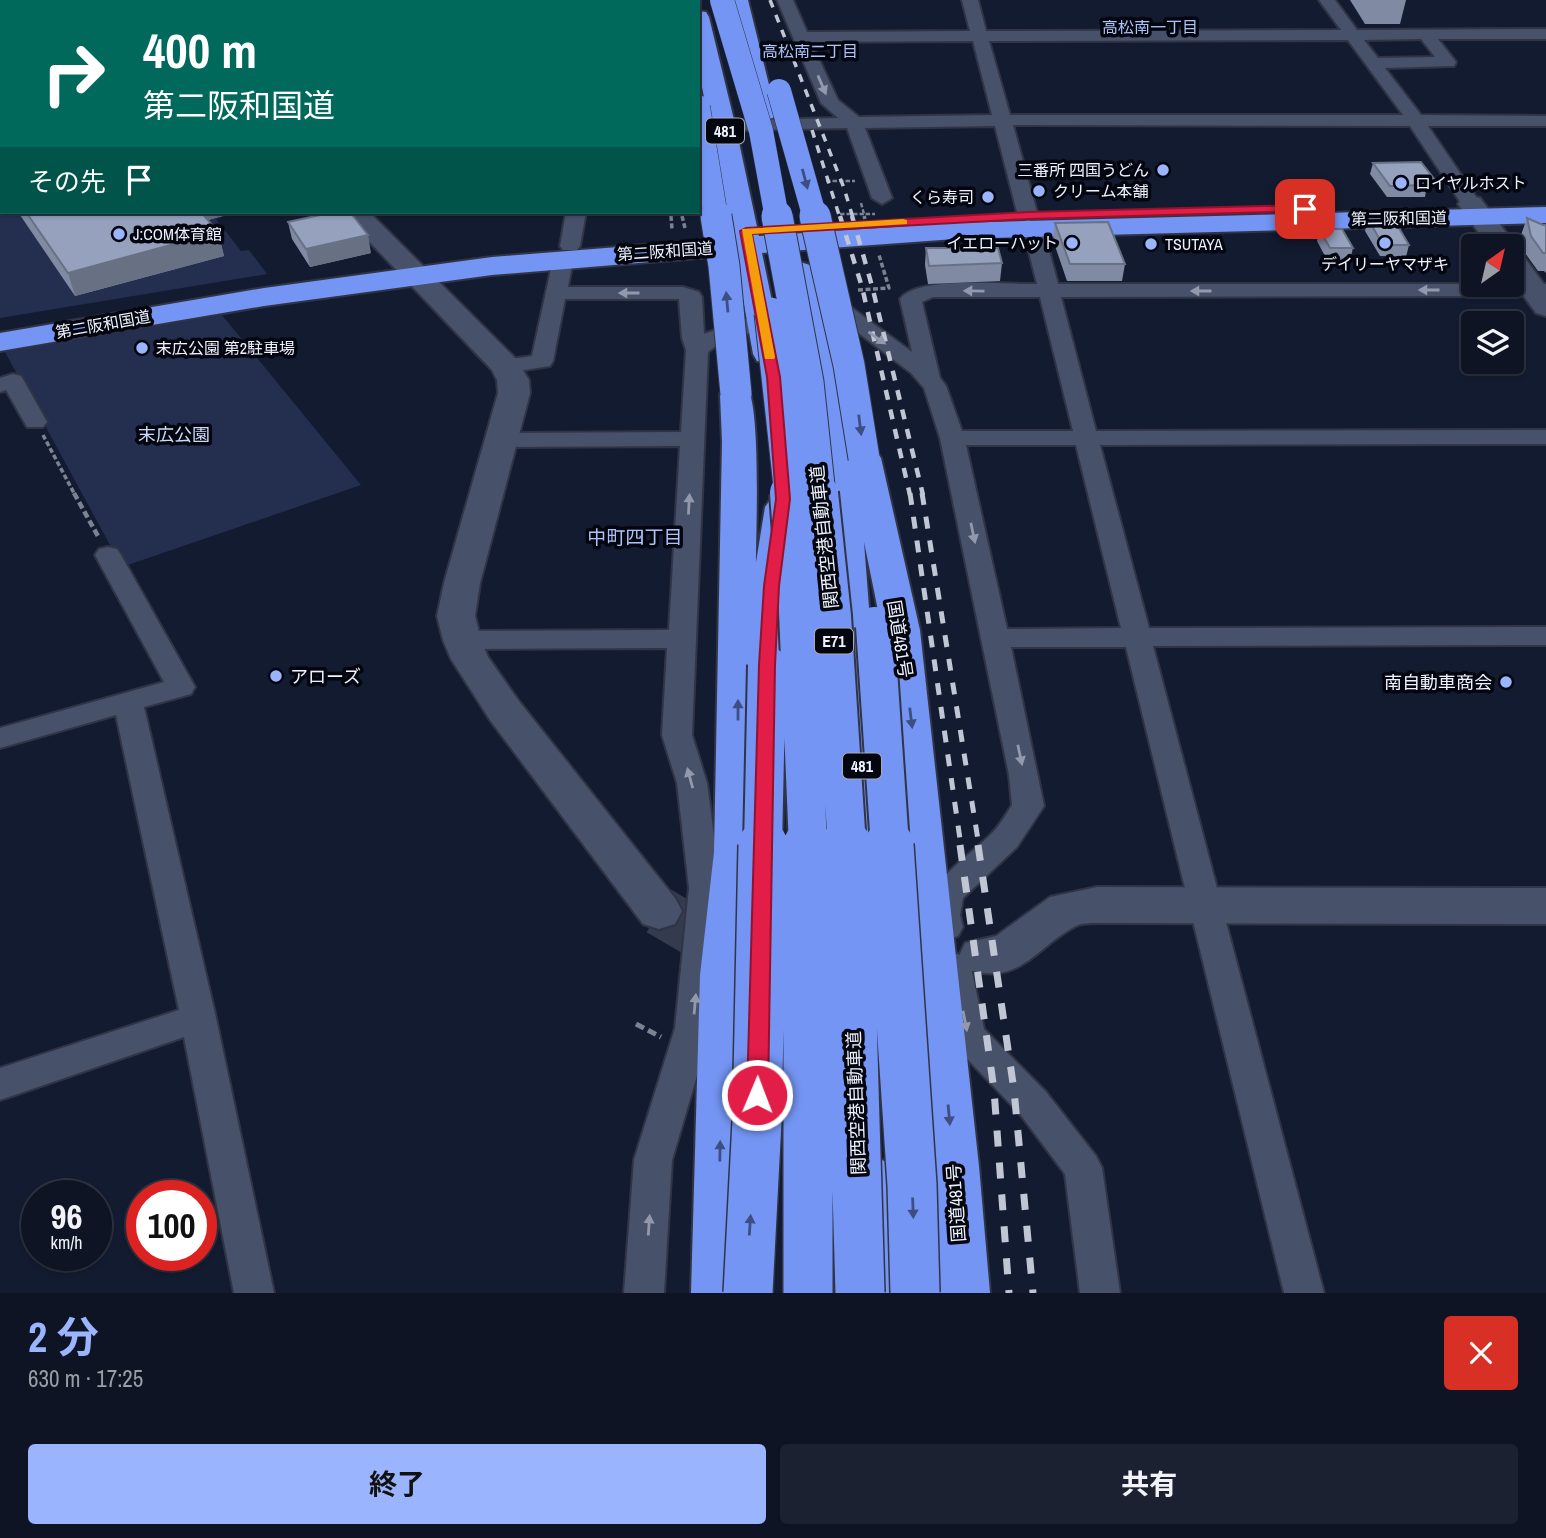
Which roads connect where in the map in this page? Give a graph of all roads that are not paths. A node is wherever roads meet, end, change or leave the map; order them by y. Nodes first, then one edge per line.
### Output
1 (702, 0) edge
2 (722, 0) edge
3 (737, 0) edge
4 (749, 0) edge
5 (785, 0) edge
6 (970, 0) edge
7 (1327, 0) edge
8 (700, 25) edge
9 (1426, 34) junction
10 (1546, 34) edge
11 (1354, 35) junction
12 (802, 37) junction
13 (982, 37) junction
14 (1374, 63) junction
15 (700, 119) edge
16 (1004, 120) junction
17 (1416, 121) junction
18 (1546, 121) edge
19 (854, 122) junction
20 (767, 125) junction
21 (700, 126) edge
22 (724, 126) junction
23 (1546, 203) edge
24 (884, 205) road end
25 (1476, 210) junction
26 (356, 214) edge
27 (576, 214) edge
28 (1546, 215) edge
29 (1031, 222) junction
30 (1494, 234) edge
31 (793, 236) junction
32 (747, 238) junction
33 (567, 253) junction
34 (411, 271) junction
35 (1524, 274) edge
36 (803, 282) junction
37 (1049, 292) junction
38 (558, 293) junction
39 (1542, 296) edge
40 (761, 321) junction
41 (0, 328) edge
42 (0, 342) edge
43 (697, 350) junction
44 (505, 366) junction
45 (929, 379) junction
46 (0, 385) edge
47 (0, 394) edge
48 (1085, 437) junction
49 (1546, 437) edge
50 (953, 438) junction
51 (502, 440) junction
52 (716, 441) junction
53 (857, 474) junction
54 (783, 499) junction
55 (108, 555) road end
56 (1546, 636) edge
57 (1137, 637) junction
58 (995, 638) junction
59 (682, 639) junction
60 (462, 640) junction
61 (767, 665) junction
62 (128, 704) junction
63 (0, 738) edge
64 (1205, 905) junction
65 (1546, 906) edge
66 (659, 911) tunnel mouth
67 (982, 956) dead end
68 (198, 1018) junction
69 (0, 1084) edge
70 (254, 1293) edge
71 (644, 1293) edge
72 (719, 1293) edge
73 (748, 1293) edge
74 (792, 1293) edge
75 (808, 1293) edge
76 (860, 1293) edge
77 (888, 1293) edge
78 (915, 1293) edge
79 (962, 1293) edge
80 (1100, 1293) edge
81 (1304, 1293) edge

1 - 75 highway, 関西空港自動車道 / E71, bridge
2 - 76 highway, 関西空港自動車道 / E71, bridge
3 - 20 highway, 481
4 -> 53 highway, 国道481号 / 481, bridge
5 - 12 street
6 - 13 street
7 - 11 street
8 - 22 highway, 481
9 - 10 street
9 - 11 street
9 - 14 street
11 - 13 street
11 - 14 street
12 - 13 street
12 -> 19 street
13 - 16 street
14 - 17 street
52 -> 15 highway, 481, bridge
16 - 17 street
16 - 19 street
16 - 29 street
17 - 18 street
17 - 25 street
19 - 20 street
19 - 24 street
20 - 22 street
20 - 31 highway, 481
21 - 22 street
22 - 32 highway, 481
23 - 25 highway, 第二阪和国道
25 - 28 highway, 第二阪和国道
25 - 29 highway, 第二阪和国道
25 - 30 street
26 - 34 street
27 - 33 street
29 - 31 highway, 第二阪和国道
29 - 37 street
31 - 32 highway, 第二阪和国道
31 - 36 highway, 481
32 - 33 highway, 第二阪和国道
32 - 40 highway, 481
33 - 34 highway, 第二阪和国道
33 - 38 street
34 - 41 highway, 第二阪和国道
34 - 42 highway, 第二阪和国道
34 - 44 street
35 - 39 street
36 -> 45 street
36 - 53 highway, 481
39 -> 37 street
37 -> 45 street
37 - 48 street
43 -> 38 street
38 - 44 street
40 - 43 street
40 - 54 highway, 481
43 - 52 street
44 - 51 street
45 - 50 street
46 - 47 street
48 - 49 street
48 - 50 street
48 - 57 street
50 -> 58 street
51 - 52 street
51 - 60 street
59 -> 52 street
52 - 61 highway
72 -> 52 highway, 481
53 - 77 highway, 481
53 -> 78 highway, bridge
53 -> 79 highway, 国道481号 / 481
54 - 61 highway
54 - 74 highway, 481
55 - 62 street
56 - 57 street
57 - 58 street
57 - 64 street
58 -> 80 street
59 - 60 street
71 -> 59 street
60 - 66 street
73 -> 61 highway, bridge
62 - 63 street
62 - 68 street
64 - 65 street
64 - 67 street
64 - 81 street
68 - 69 street
68 - 70 street

